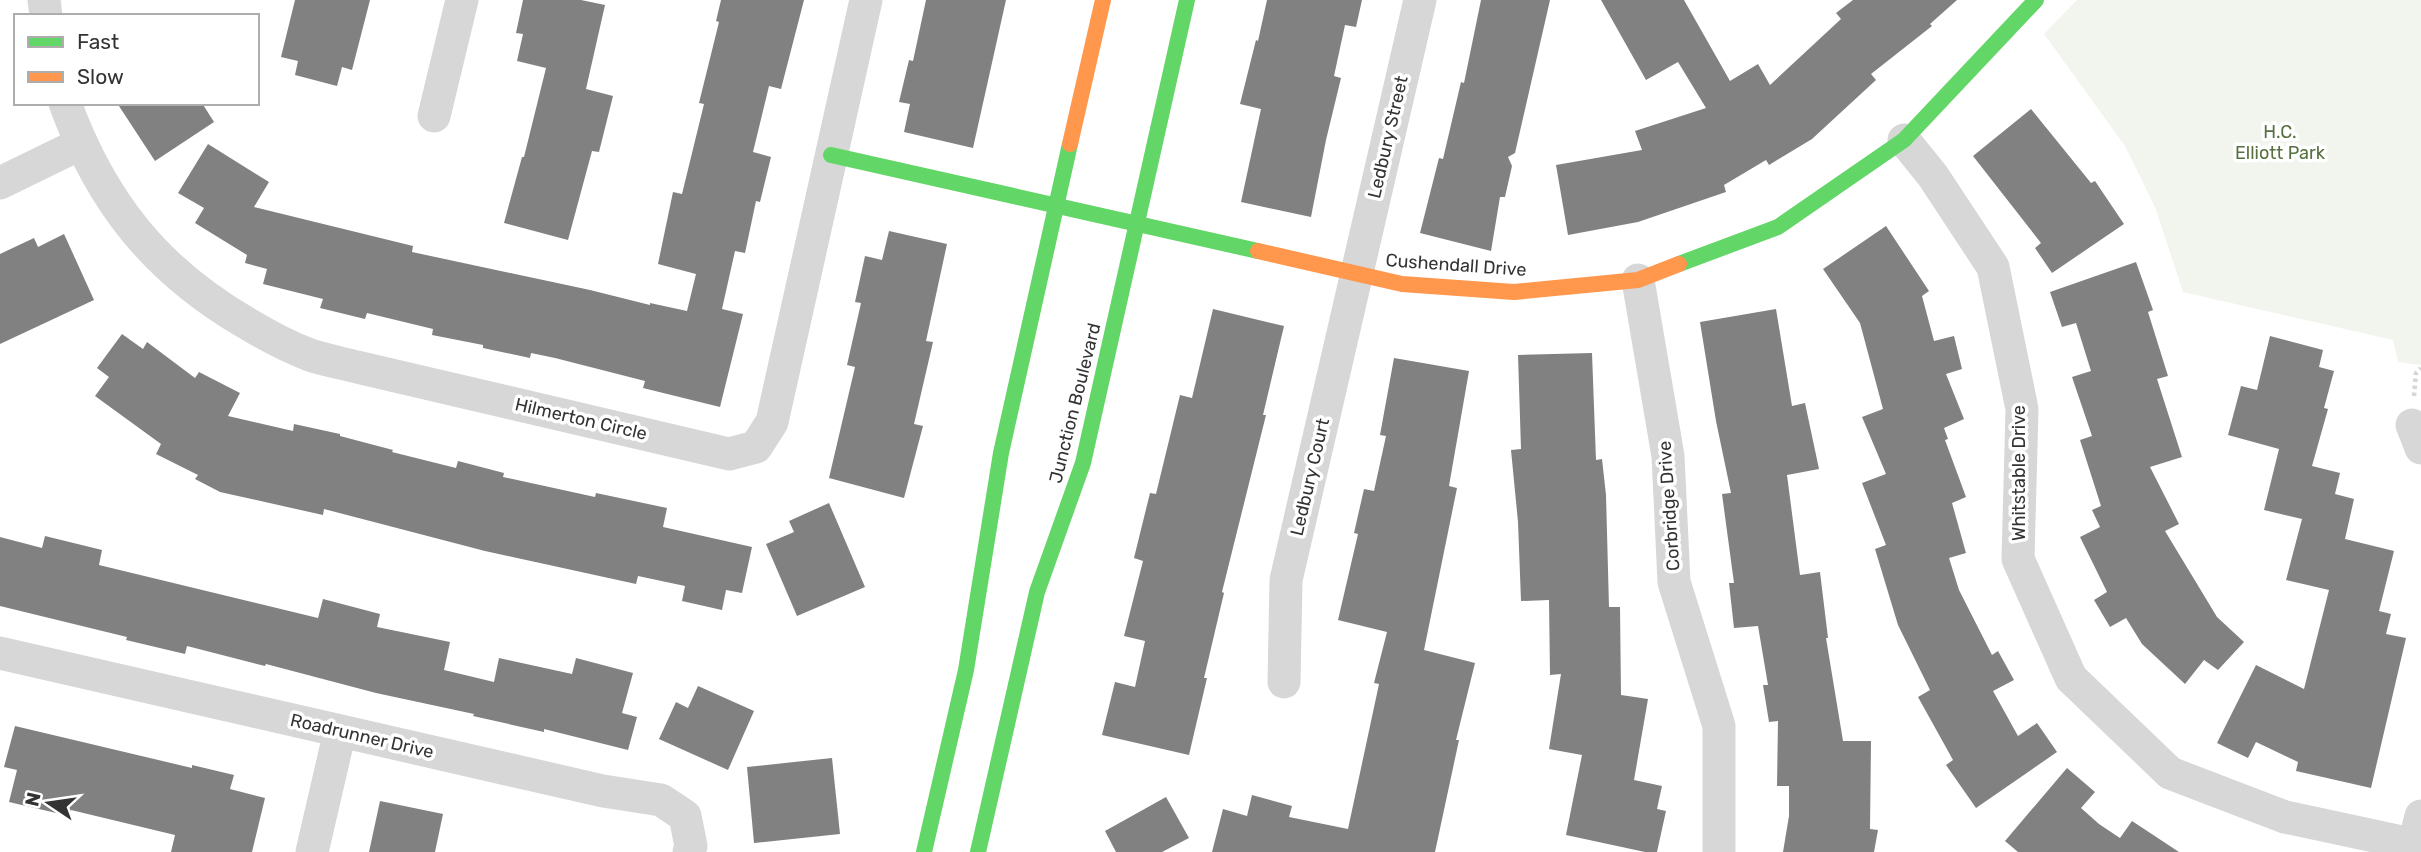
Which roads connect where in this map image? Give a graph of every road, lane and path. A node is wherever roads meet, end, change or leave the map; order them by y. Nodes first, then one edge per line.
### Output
1 (462, 0) edge
2 (866, 0) edge
3 (1103, 0) edge
4 (1187, 0) edge
5 (1420, 0) edge
6 (2036, 0) edge
7 (66, 105) edge
8 (434, 116) dead end
9 (1904, 141) junction
10 (80, 144) junction
11 (831, 155) junction
12 (0, 183) edge
13 (1058, 207) junction
14 (1138, 225) junction
15 (1357, 275) junction
16 (1637, 281) junction
17 (0, 653) edge
18 (1284, 682) dead end
19 (340, 731) junction
20 (2419, 835) edge
21 (312, 852) edge
22 (689, 852) edge
23 (924, 852) edge
24 (978, 852) edge
25 (1719, 852) edge

1 - 8 street
2 - 11 street, Hilmerton Circle
3 - 13 main road
4 - 14 main road, Junction Boulevard
5 - 15 street, Ledbury Street
6 - 9 main road, Cushendall Drive
7 - 10 street, Hilmerton Circle
9 - 16 main road, Cushendall Drive
9 - 20 street, Whitstable Drive
10 - 11 street, Hilmerton Circle
10 - 12 street
11 - 13 main road, Cushendall Drive
13 - 14 main road, Cushendall Drive
13 - 23 main road
14 - 15 main road, Cushendall Drive
14 - 24 main road, Junction Boulevard
15 - 16 main road, Cushendall Drive
15 - 18 street, Ledbury Court
16 - 25 street, Corbridge Drive
17 - 19 street, Roadrunner Drive
19 - 21 street
19 - 22 street, Roadrunner Drive

